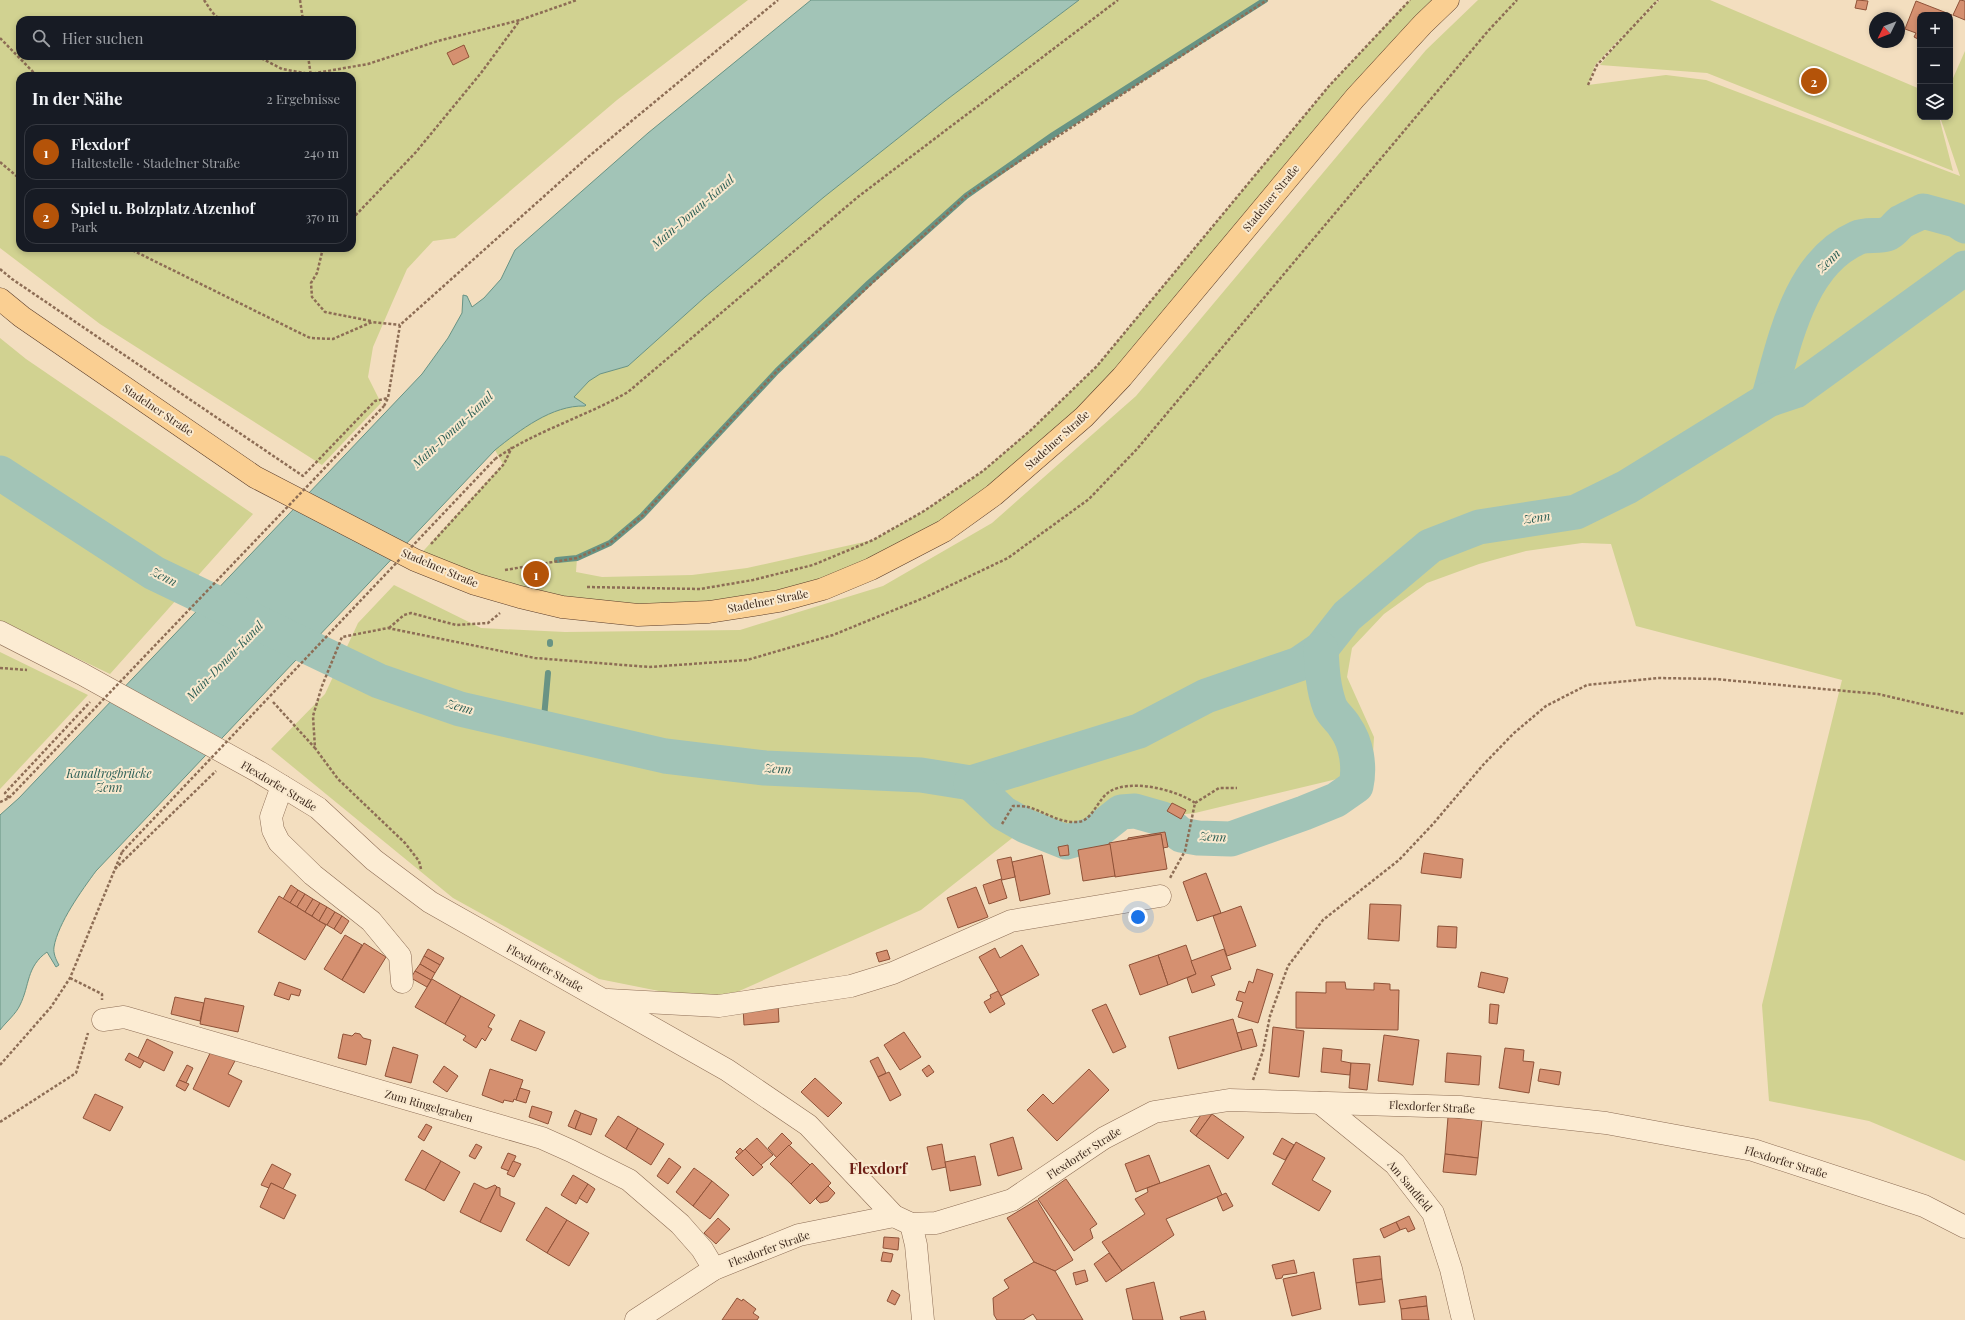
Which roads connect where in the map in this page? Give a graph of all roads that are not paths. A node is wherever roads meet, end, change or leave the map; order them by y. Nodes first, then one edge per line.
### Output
1 (1448, 0) edge
2 (0, 299) edge
3 (0, 632) edge
4 (282, 786) junction
5 (1160, 896) road end
6 (402, 982) dead end
7 (604, 1000) junction
8 (103, 1020) road end
9 (1320, 1103) junction
10 (902, 1220) junction
11 (1965, 1227) edge
12 (714, 1269) junction
13 (636, 1320) edge
14 (923, 1320) edge
15 (1463, 1320) edge

1 - 2 main road, Stadelner Straße
3 - 4 street, Flexdorfer Straße
4 - 6 street
4 - 7 street, Flexdorfer Straße
5 - 7 street, Flexdorfer Straße
7 - 10 street, Flexdorfer Straße
8 - 12 street, Zum Ringelgraben
9 - 10 street, Flexdorfer Straße
9 - 11 street, Flexdorfer Straße
9 - 15 street, Am Sandfeld
10 - 12 street, Flexdorfer Straße
10 - 14 street, Flexdorfer Straße
12 - 13 street, Flexdorfer Straße

